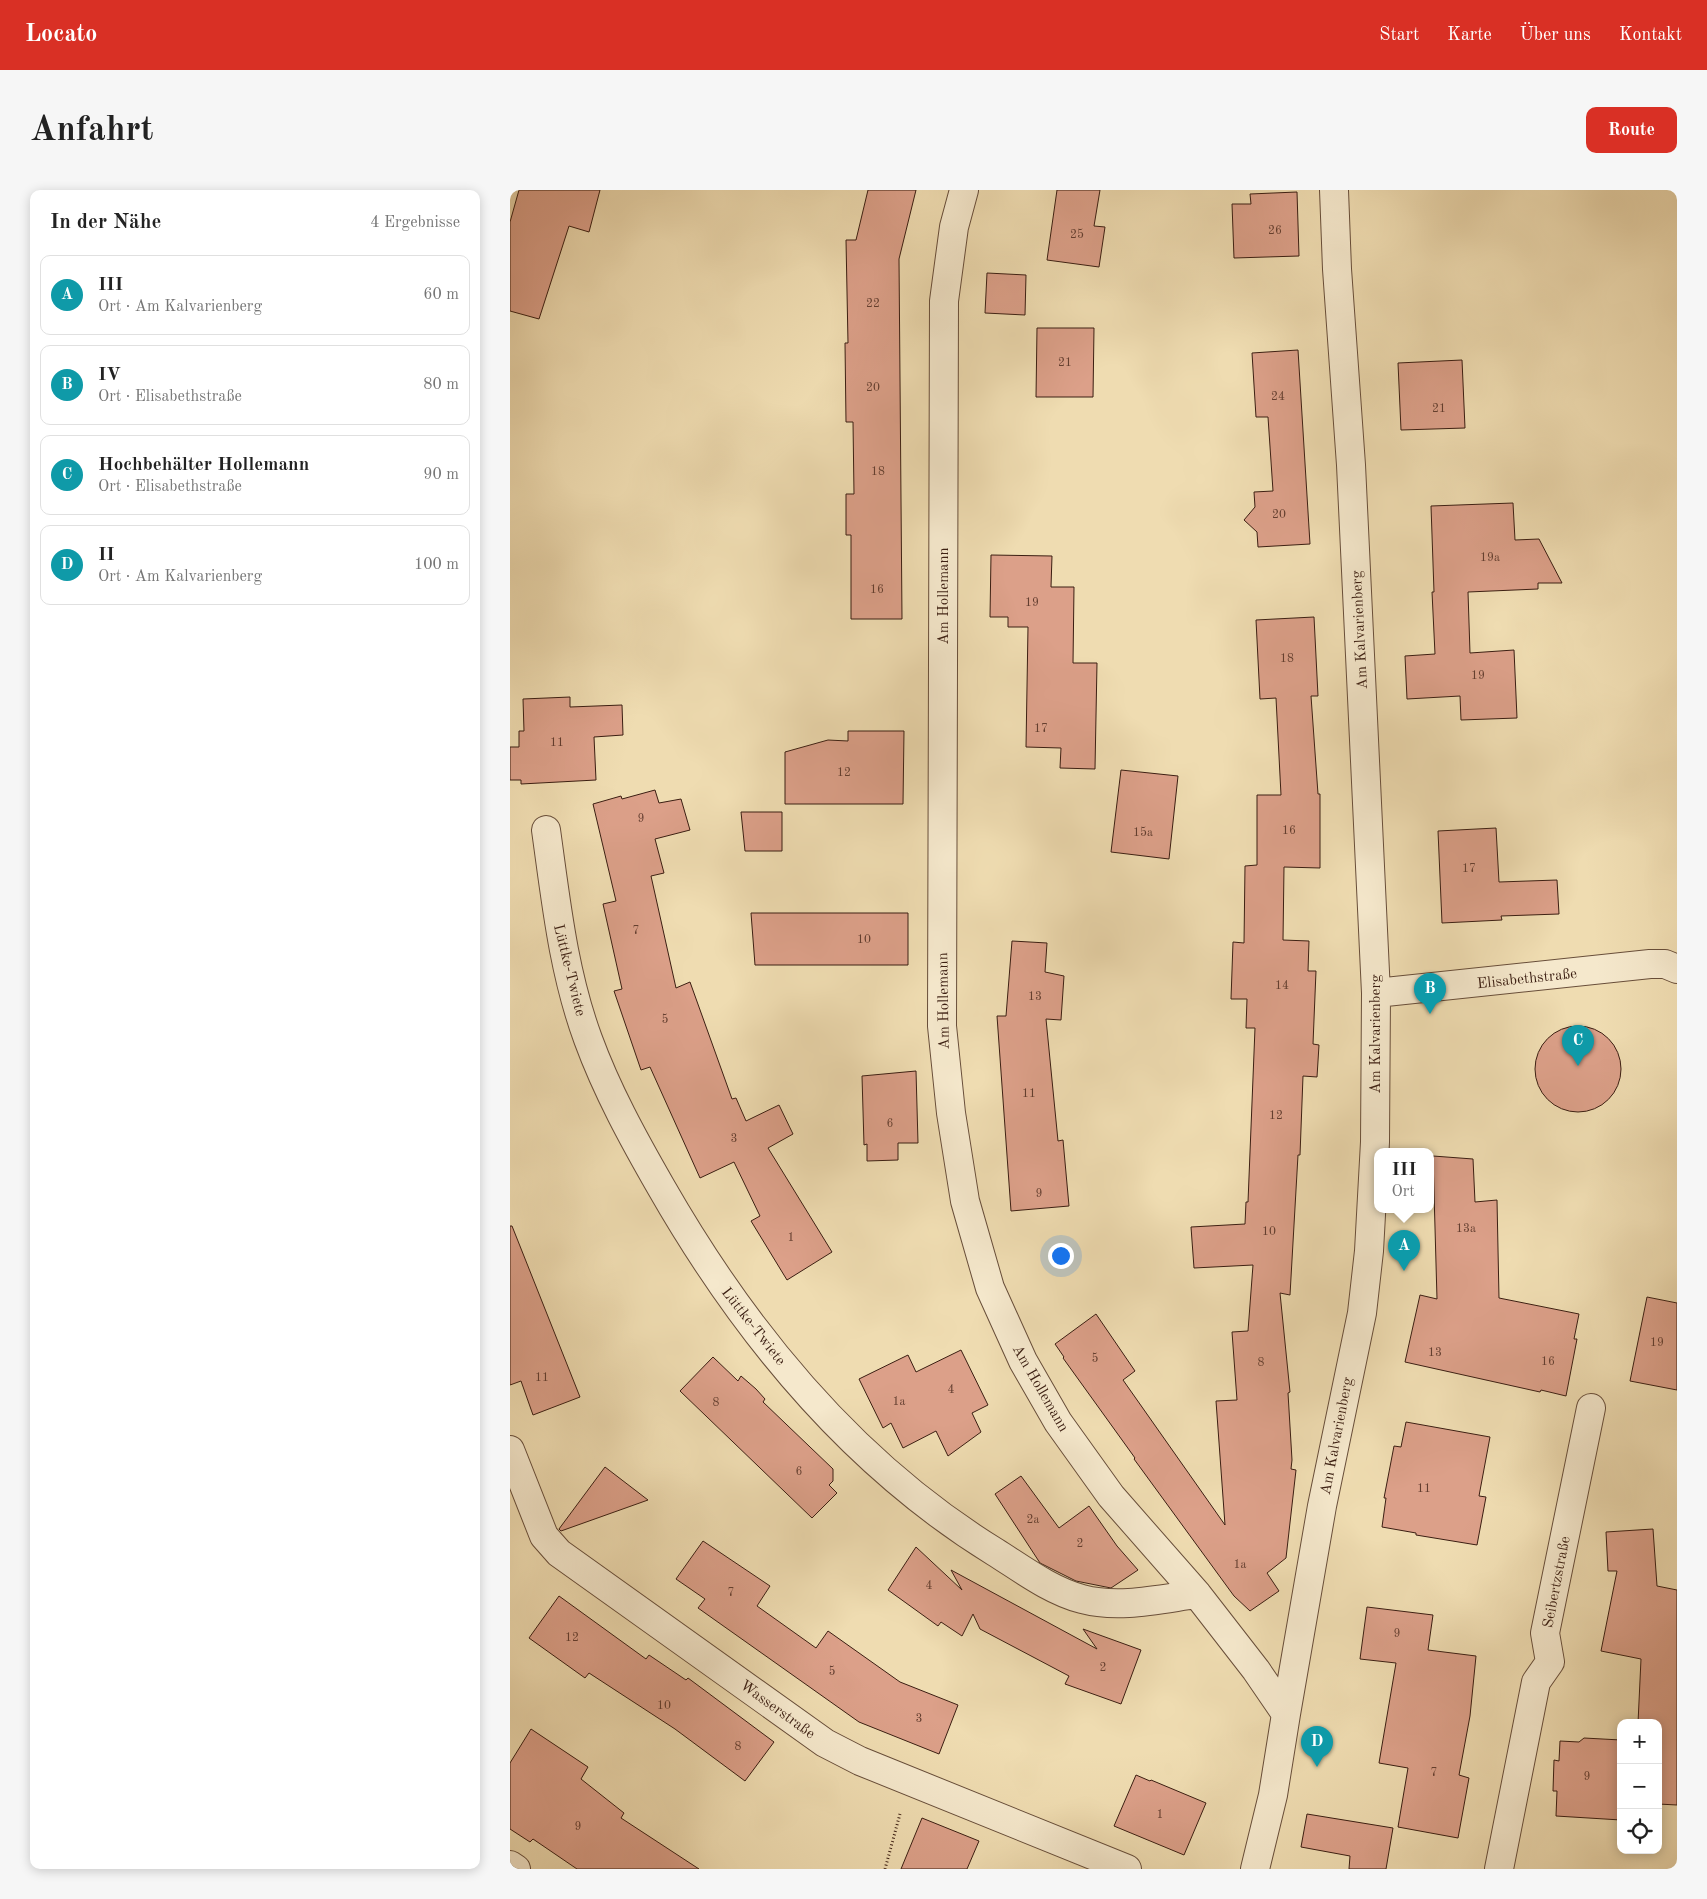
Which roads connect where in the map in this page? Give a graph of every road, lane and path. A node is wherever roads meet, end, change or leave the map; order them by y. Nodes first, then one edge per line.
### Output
1 (964, 190) edge
2 (1334, 190) edge
3 (546, 830) dead end
4 (1677, 969) edge
5 (1376, 994) junction
6 (1375, 1148) edge
7 (1374, 1157) edge
8 (1591, 1408) dead end
9 (510, 1450) edge
10 (1197, 1594) junction
11 (1286, 1714) junction
12 (909, 1780) junction
13 (510, 1865) edge
14 (516, 1869) edge
15 (885, 1869) edge
16 (1127, 1869) edge
17 (1254, 1869) edge
18 (1499, 1869) edge

1 - 10 street, Am Hollemann
2 - 5 street, Am Kalvarienberg
3 - 10 street, Lüttke-Twiete
4 - 5 street, Elisabethstraße
5 - 6 street, Am Kalvarienberg
7 - 11 street, Am Kalvarienberg
8 - 18 street, Seibertzstraße
9 - 12 street, Wasserstraße
10 - 11 street, Am Hollemann
11 - 17 street, Am Kalvarienberg
12 - 15 path
12 - 16 street, Wasserstraße
13 - 14 street

